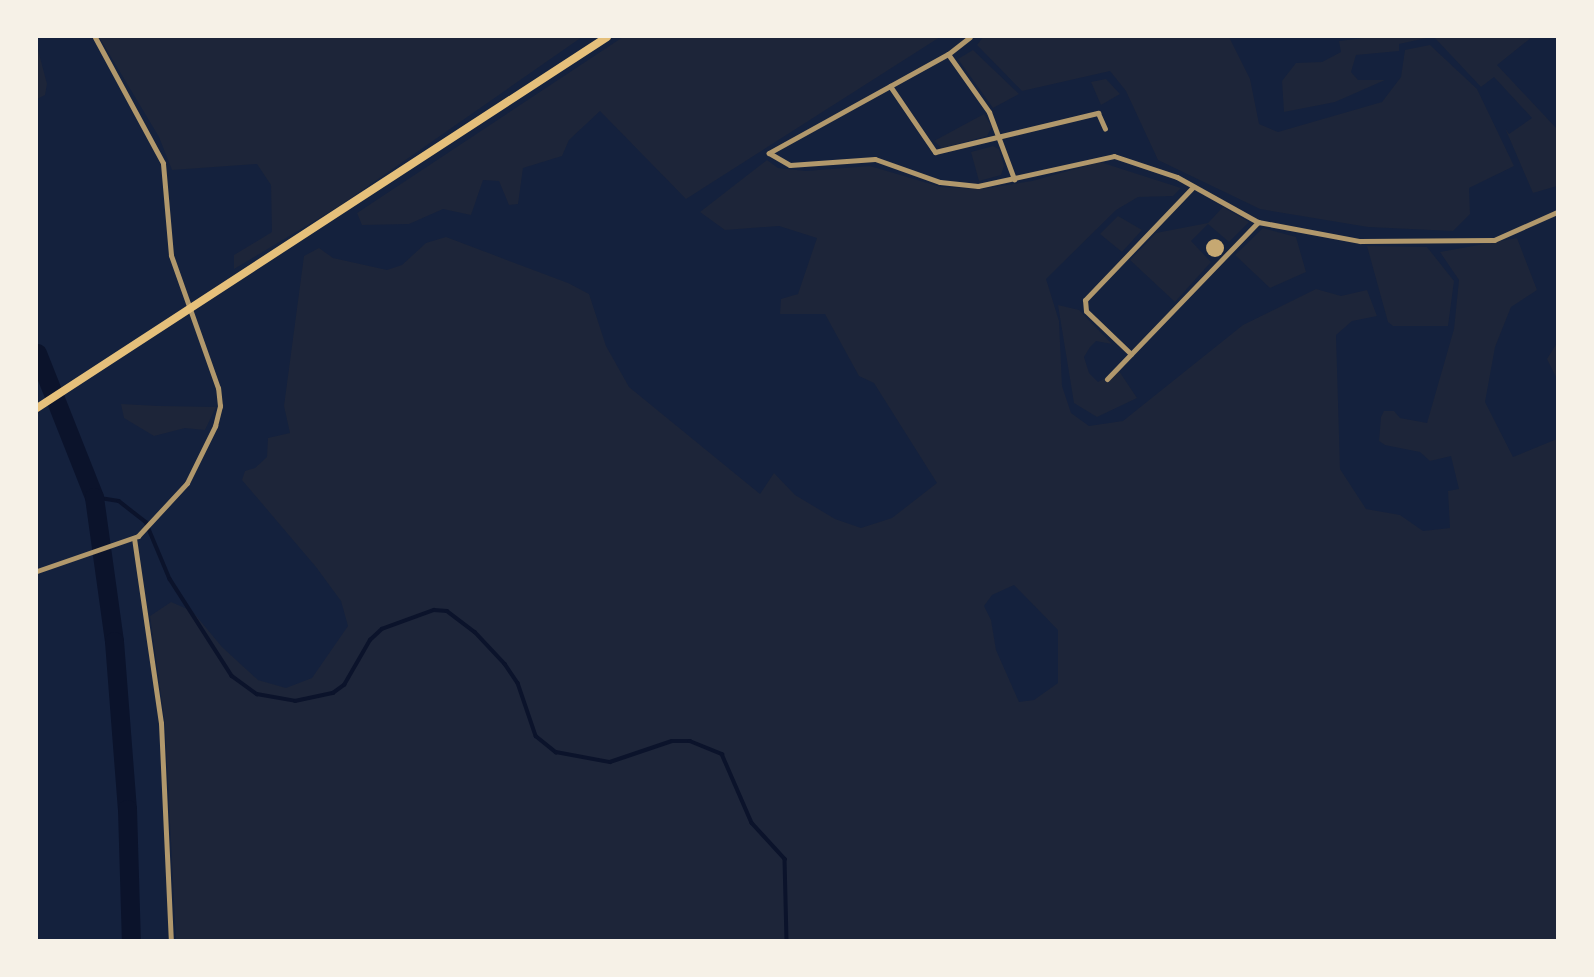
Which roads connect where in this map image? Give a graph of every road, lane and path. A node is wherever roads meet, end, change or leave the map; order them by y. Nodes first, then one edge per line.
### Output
1 (95, 37) edge
2 (607, 37) edge
3 (970, 37) edge
4 (948, 54) junction
5 (890, 86) junction
6 (1105, 129) dead end
7 (1001, 136) junction
8 (1014, 179) junction
9 (1193, 187) junction
10 (1557, 212) edge
11 (1258, 222) junction
12 (189, 309) junction
13 (1130, 354) junction
14 (1107, 379) dead end
15 (37, 408) edge
16 (134, 539) junction
17 (37, 571) edge
18 (171, 940) edge

1 - 12 street
2 - 12 main road
3 - 4 street
4 - 5 street
4 - 7 street
5 - 7 street
5 - 8 street
6 - 7 street
7 - 8 street
8 - 9 street
9 - 11 street
9 - 13 street
10 - 11 street
11 - 13 street
12 - 15 main road
12 - 16 street
13 - 14 street
16 - 17 street
16 - 18 street

